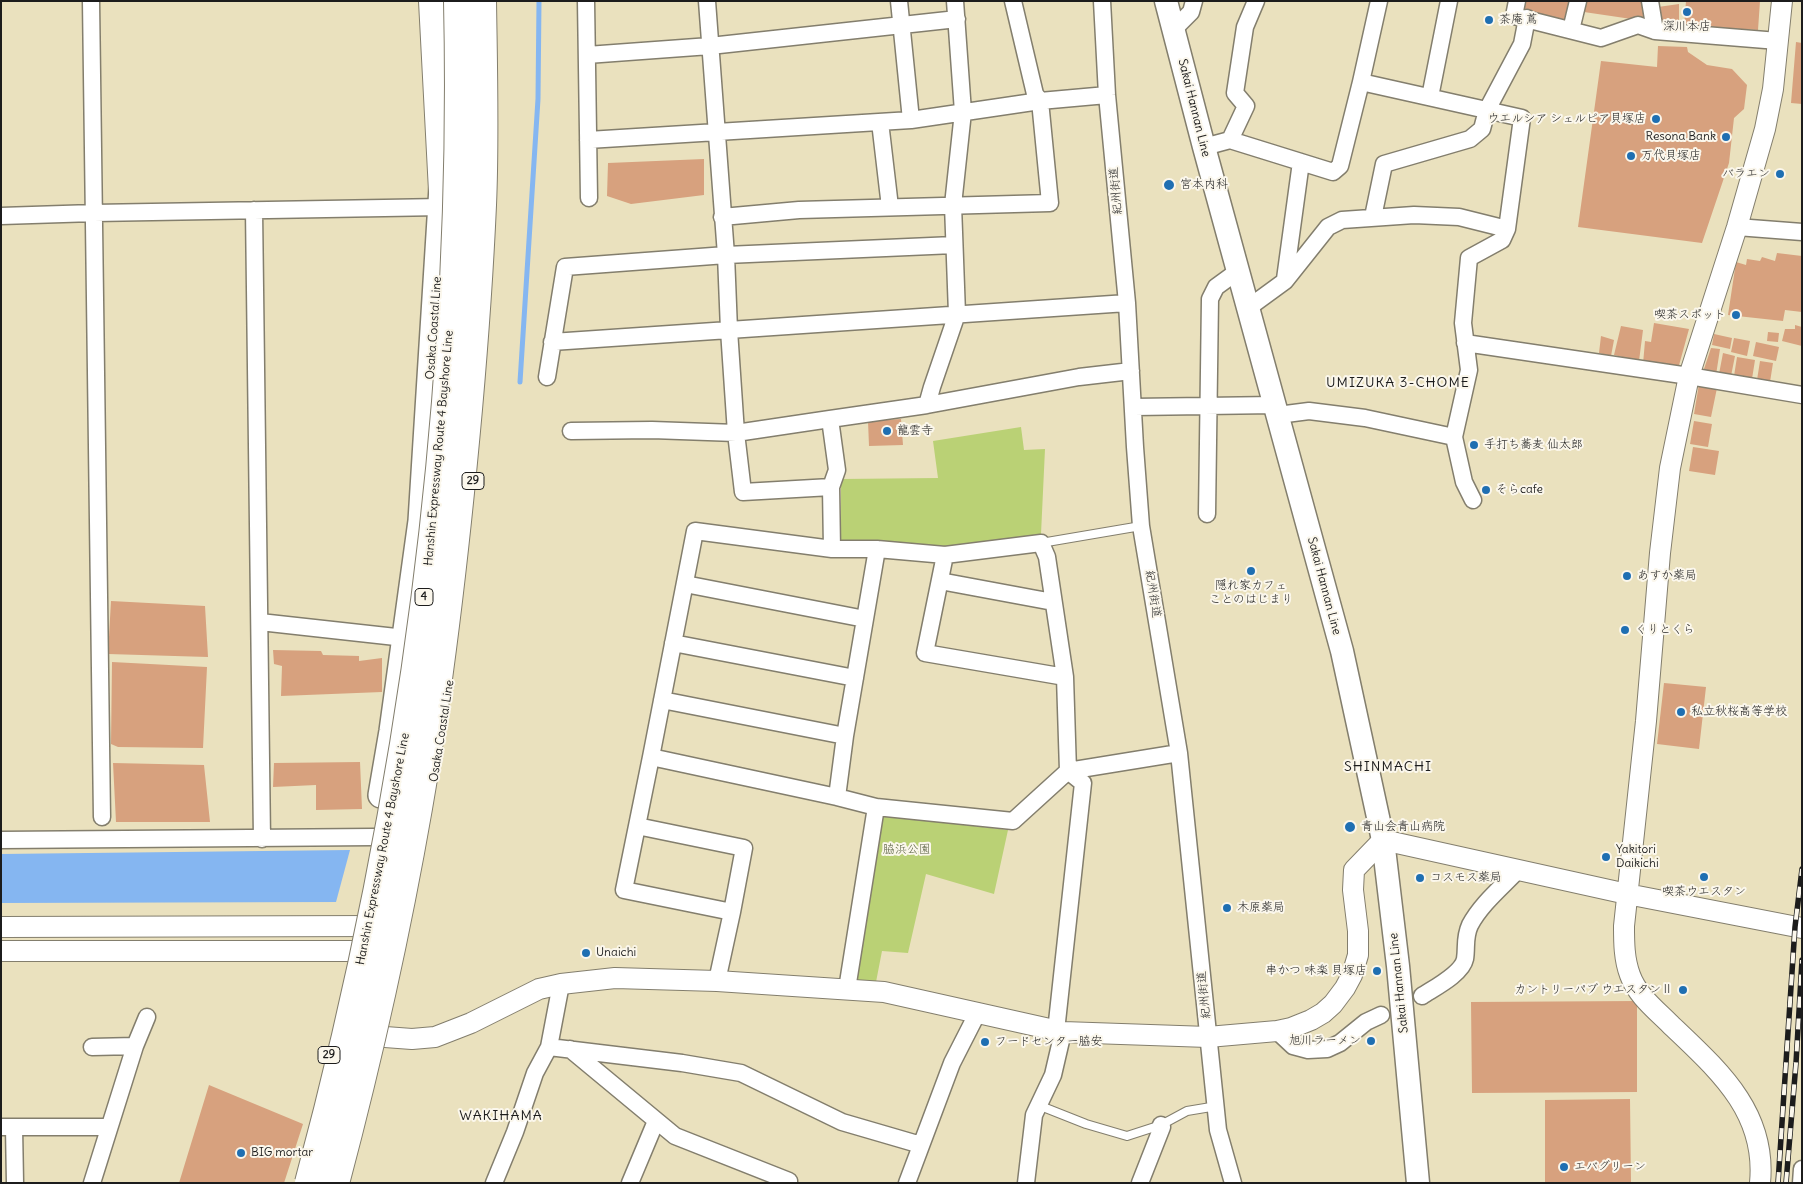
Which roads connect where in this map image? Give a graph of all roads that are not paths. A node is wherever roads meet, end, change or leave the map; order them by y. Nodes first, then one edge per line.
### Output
1 (91, 1) edge
2 (433, 1) edge
3 (444, 1) edge
4 (458, 1) edge
5 (586, 1) edge
6 (707, 1) edge
7 (899, 1) edge
8 (955, 1) edge
9 (1013, 1) edge
10 (1102, 1) edge
11 (1166, 1) edge
12 (1194, 1) edge
13 (1256, 1) edge
14 (1379, 1) edge
15 (1450, 1) edge
16 (1517, 1) edge
17 (1578, 1) edge
18 (1650, 1) edge
19 (1782, 1) edge
20 (491, 5) edge
21 (1526, 18) junction
22 (956, 19) junction
23 (901, 25) junction
24 (1174, 29) junction
25 (1571, 30) junction
26 (1655, 31) junction
27 (1778, 41) junction
28 (710, 46) junction
29 (587, 55) junction
30 (1361, 82) junction
31 (1107, 95) junction
32 (1430, 97) junction
33 (1040, 101) junction
34 (1487, 110) junction
35 (963, 112) junction
36 (911, 120) junction
37 (880, 122) junction
38 (717, 133) junction
39 (588, 140) junction
40 (1230, 140) junction
41 (1204, 148) junction
42 (1301, 162) junction
43 (588, 198) dead end
44 (442, 199) junction
45 (953, 206) junction
46 (890, 207) junction
47 (254, 210) junction
48 (94, 213) junction
49 (1, 216) edge
50 (722, 217) junction
51 (1373, 217) junction
52 (1737, 227) junction
53 (1507, 229) junction
54 (1802, 232) edge
55 (954, 245) junction
56 (726, 255) junction
57 (1238, 270) junction
58 (1285, 281) junction
59 (1127, 303) junction
60 (1248, 308) junction
61 (957, 314) junction
62 (728, 330) junction
63 (552, 342) junction
64 (1464, 343) junction
65 (1131, 371) junction
66 (1689, 376) junction
67 (547, 377) dead end
68 (1802, 395) edge
69 (927, 405) junction
70 (1208, 405) junction
71 (1134, 407) junction
72 (1277, 410) junction
73 (830, 420) junction
74 (571, 431) dead end
75 (736, 433) junction
76 (1454, 437) junction
77 (831, 486) junction
78 (1473, 500) dead end
79 (1207, 514) dead end
80 (1141, 526) junction
81 (1041, 543) junction
82 (832, 549) junction
83 (877, 549) junction
84 (945, 555) junction
85 (940, 581) junction
86 (685, 584) junction
87 (1054, 602) junction
88 (865, 619) junction
89 (260, 622) junction
90 (405, 638) junction
91 (673, 643) junction
92 (855, 678) junction
93 (1065, 678) junction
94 (662, 700) junction
95 (845, 736) junction
96 (1179, 753) junction
97 (652, 757) junction
98 (1068, 771) junction
99 (837, 797) junction
100 (876, 807) junction
101 (102, 818) dead end
102 (637, 826) junction
103 (374, 837) junction
104 (262, 839) junction
105 (1, 840) edge
106 (1383, 840) junction
107 (1518, 870) junction
108 (1627, 894) junction
109 (732, 912) junction
110 (358, 925) junction
111 (1, 926) edge
112 (406, 927) junction
113 (1802, 928) edge
114 (1, 951) edge
115 (352, 951) junction
116 (401, 956) junction
117 (717, 981) junction
118 (561, 984) junction
119 (847, 989) junction
120 (1422, 996) dead end
121 (978, 1012) junction
122 (1381, 1015) dead end
123 (147, 1017) dead end
124 (1277, 1031) junction
125 (1060, 1032) junction
126 (385, 1036) junction
127 (1208, 1037) junction
128 (135, 1046) junction
129 (549, 1047) junction
130 (92, 1048) dead end
131 (570, 1049) junction
132 (1038, 1105) junction
133 (1217, 1106) junction
134 (656, 1120) junction
135 (1161, 1125) junction
136 (8, 1127) edge
137 (109, 1127) junction
138 (921, 1145) junction
139 (1802, 1169) edge
140 (789, 1181) dead end
141 (15, 1183) edge
142 (92, 1183) edge
143 (297, 1183) edge
144 (309, 1183) edge
145 (335, 1183) edge
146 (348, 1183) edge
147 (494, 1183) edge
148 (630, 1183) edge
149 (907, 1183) edge
150 (1026, 1183) edge
151 (1140, 1183) edge
152 (1232, 1183) edge
153 (1418, 1183) edge
154 (1760, 1183) edge
155 (1801, 1183) edge

1 - 48 street
2 - 44 highway
3 - 44 main road, Osaka Coastal Line / 29
4 - 144 highway, Hanshin Expressway Route 4 Bayshore Line / 4, bridge
5 - 29 street
6 - 28 street
7 - 23 street
8 - 22 street
9 - 33 street
10 - 31 street, 紀州街道
11 - 24 main road, Sakai Hannan Line
12 - 24 street
13 - 40 street
14 - 30 street
15 - 32 street
16 - 21 street
17 - 25 street
18 - 26 street
19 - 27 street
20 - 112 main road, Osaka Coastal Line / 29
20 - 145 highway, Hanshin Expressway Route 4 Bayshore Line / 4, bridge
21 - 25 street
21 - 34 street
22 - 23 street
22 - 35 street
23 - 28 street
23 - 36 street
24 - 41 main road, Sakai Hannan Line
25 - 26 street
26 - 27 street
27 - 52 street
28 - 29 street
28 - 38 street
29 - 39 street
30 - 32 street
30 - 42 street
31 - 33 street
31 - 59 street, 紀州街道
32 - 34 street
33 - 35 street
33 - 45 street
34 - 51 street
34 - 53 street
35 - 36 street
35 - 45 street
36 - 37 street
37 - 38 street
37 - 46 street
38 - 39 street
38 - 50 street
39 - 43 street
40 - 41 street
40 - 42 street
41 - 57 main road, Sakai Hannan Line
42 - 58 street
44 - 47 street
44 - 90 main road, Osaka Coastal Line / 29
45 - 46 street
45 - 55 street
46 - 50 street
47 - 48 street
47 - 89 street
48 - 49 street
48 - 101 street
50 - 56 street
51 - 53 street
51 - 58 street
52 - 54 street
52 - 66 street
53 - 64 street
55 - 56 street
55 - 61 street
56 - 62 street
56 - 63 street
57 - 60 main road, Sakai Hannan Line
57 - 70 street
58 - 60 street
59 - 61 street
59 - 65 street, 紀州街道
60 - 72 main road, Sakai Hannan Line
61 - 62 street
61 - 69 street
62 - 63 street
62 - 75 street
63 - 67 street
64 - 66 street
64 - 76 street
65 - 69 street
65 - 71 street, 紀州街道
66 - 68 street
66 - 108 street
69 - 73 street
70 - 71 street
70 - 72 street
70 - 79 street
71 - 80 street, 紀州街道
72 - 76 street
72 - 106 main road, Sakai Hannan Line
73 - 75 street
73 - 77 street
74 - 75 street
75 - 77 street
76 - 78 street
77 - 82 street
80 - 81 lane
80 - 96 street, 紀州街道
81 - 84 street
81 - 87 street
82 - 83 street
82 - 86 street
83 - 84 street
83 - 88 street
84 - 85 street
85 - 87 street
85 - 93 street
86 - 88 street
86 - 91 street
87 - 93 street
88 - 92 street
89 - 90 street
89 - 104 street
90 - 103 main road, Osaka Coastal Line / 29
91 - 92 street
91 - 94 street
92 - 95 street
93 - 98 street
94 - 95 street
94 - 97 street
95 - 99 street
96 - 98 street
96 - 127 street, 紀州街道
97 - 99 street
97 - 102 street
98 - 100 street
98 - 125 street
99 - 100 street
100 - 119 street
102 - 109 street
102 - 109 street
103 - 104 street
103 - 110 main road, Osaka Coastal Line / 29
104 - 105 street
106 - 107 street
106 - 124 street
106 - 153 main road, Sakai Hannan Line
107 - 108 street
107 - 120 street
108 - 113 street
108 - 154 street
109 - 117 street
110 - 111 street
110 - 112 street
110 - 115 main road, Osaka Coastal Line / 29
112 - 116 main road, Osaka Coastal Line / 29
114 - 115 street
115 - 116 street
115 - 143 main road, Osaka Coastal Line / 29
116 - 126 main road, Osaka Coastal Line / 29
117 - 118 street
117 - 119 street
118 - 126 street
118 - 129 street
119 - 121 street
121 - 125 street
121 - 138 street
122 - 124 street
123 - 128 street
124 - 127 street
125 - 127 street
125 - 132 street
126 - 146 main road, Osaka Coastal Line / 29
127 - 133 street, 紀州街道
128 - 130 street
128 - 137 street
129 - 131 street
129 - 147 street
131 - 134 street
131 - 138 street
132 - 135 lane
132 - 150 street
133 - 135 lane
133 - 152 street, 紀州街道
134 - 140 street
134 - 148 street
135 - 151 street
136 - 137 street
136 - 141 street
137 - 142 street
138 - 149 street
139 - 155 street

